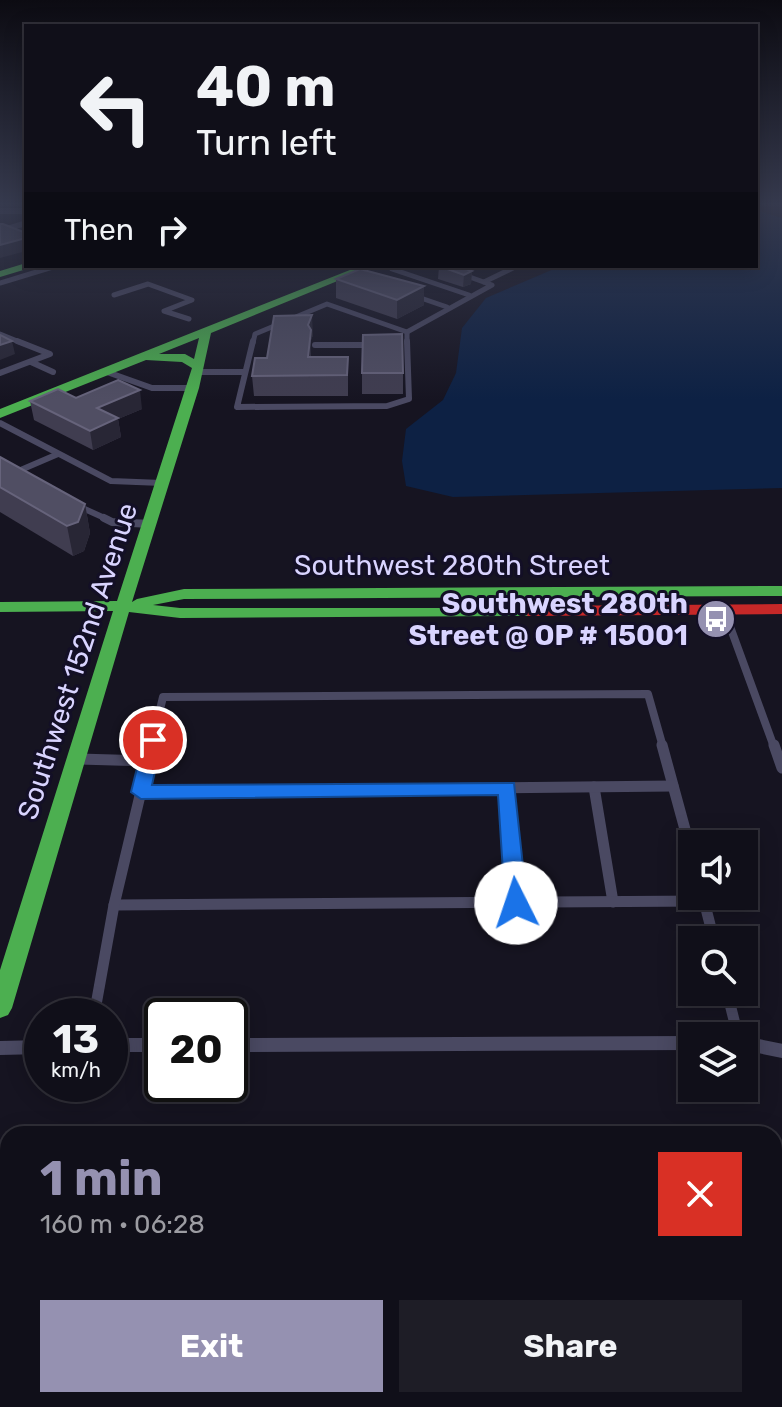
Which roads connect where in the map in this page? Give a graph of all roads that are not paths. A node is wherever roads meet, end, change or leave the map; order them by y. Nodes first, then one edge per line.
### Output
1 (47, 269) edge
2 (322, 269) edge
3 (324, 269) edge
4 (362, 269) edge
5 (392, 269) dead end
6 (448, 269) edge
7 (467, 269) edge
8 (512, 269) edge
9 (459, 272) junction
10 (484, 282) junction
11 (0, 283) edge
12 (407, 294) edge
13 (114, 295) dead end
14 (469, 295) junction
15 (447, 307) junction
16 (188, 320) junction
17 (206, 332) junction
18 (407, 332) junction
19 (0, 334) edge
20 (376, 344) edge
21 (392, 344) edge
22 (407, 344) junction
23 (315, 345) dead end
24 (31, 362) junction
25 (128, 363) junction
26 (106, 371) junction
27 (53, 372) junction
28 (245, 372) junction
29 (0, 373) edge
30 (196, 376) junction
31 (134, 383) junction
32 (124, 387) edge
33 (13, 388) dead end
34 (44, 396) junction
35 (0, 414) edge
36 (0, 423) edge
37 (58, 454) junction
38 (29, 479) edge
39 (163, 483) junction
40 (69, 501) edge
41 (151, 524) junction
42 (716, 591) junction
43 (782, 591) edge
44 (522, 602) junction
45 (124, 606) junction
46 (0, 607) edge
47 (782, 609) edge
48 (724, 610) junction
49 (74, 759) junction
50 (148, 761) junction
51 (782, 768) edge
52 (673, 786) junction
53 (594, 787) junction
54 (507, 788) junction
55 (141, 792) junction
56 (685, 830) edge
57 (678, 900) edge
58 (613, 902) junction
59 (516, 903) junction
60 (114, 905) junction
61 (97, 998) edge
62 (0, 1008) edge
63 (678, 1043) edge
64 (248, 1045) edge
65 (758, 1046) edge
66 (24, 1047) edge
67 (0, 1048) edge
68 (782, 1051) edge

1 - 11 lane
2 - 16 main road
3 - 17 main road
4 - 17 main road
5 - 14 lane
6 - 9 lane
7 - 9 lane
8 - 10 lane
9 - 10 lane
10 - 14 lane
12 - 15 lane
13 - 16 lane
14 - 15 lane
15 - 18 lane
16 - 27 main road
16 - 34 main road
17 - 25 main road
17 - 30 main road, Southwest 152nd Avenue
18 - 22 lane
18 - 28 lane
19 - 24 lane
20 - 23 lane
21 - 22 lane
22 - 28 lane
24 - 27 lane
24 - 29 lane
25 - 26 main road
25 - 30 main road
26 - 31 lane
26 - 34 main road
27 - 33 main road
28 - 30 lane
30 - 31 lane
30 - 39 main road, Southwest 152nd Avenue
31 - 32 lane
34 - 35 main road
36 - 37 lane
37 - 38 lane
37 - 39 lane
39 - 41 main road, Southwest 152nd Avenue
40 - 41 lane
41 - 45 main road, Southwest 152nd Avenue
42 - 43 main road, Southwest 280th Street
42 - 44 main road, Southwest 280th Street
42 - 48 main road
44 - 45 main road, Southwest 280th Street
44 - 48 main road, Southwest 280th Street
45 - 46 main road, Southwest 280th Street
45 - 49 main road, Southwest 152nd Avenue
47 - 48 main road, Southwest 280th Street
48 - 51 lane
49 - 50 lane
49 - 62 main road, Southwest 152nd Avenue
50 - 52 lane
50 - 55 lane
52 - 53 lane
52 - 56 lane
53 - 54 lane
53 - 58 lane
54 - 55 lane
54 - 59 lane
55 - 60 lane
57 - 58 lane
58 - 59 lane
59 - 60 lane
60 - 61 lane
63 - 64 lane
65 - 68 lane
66 - 67 lane

